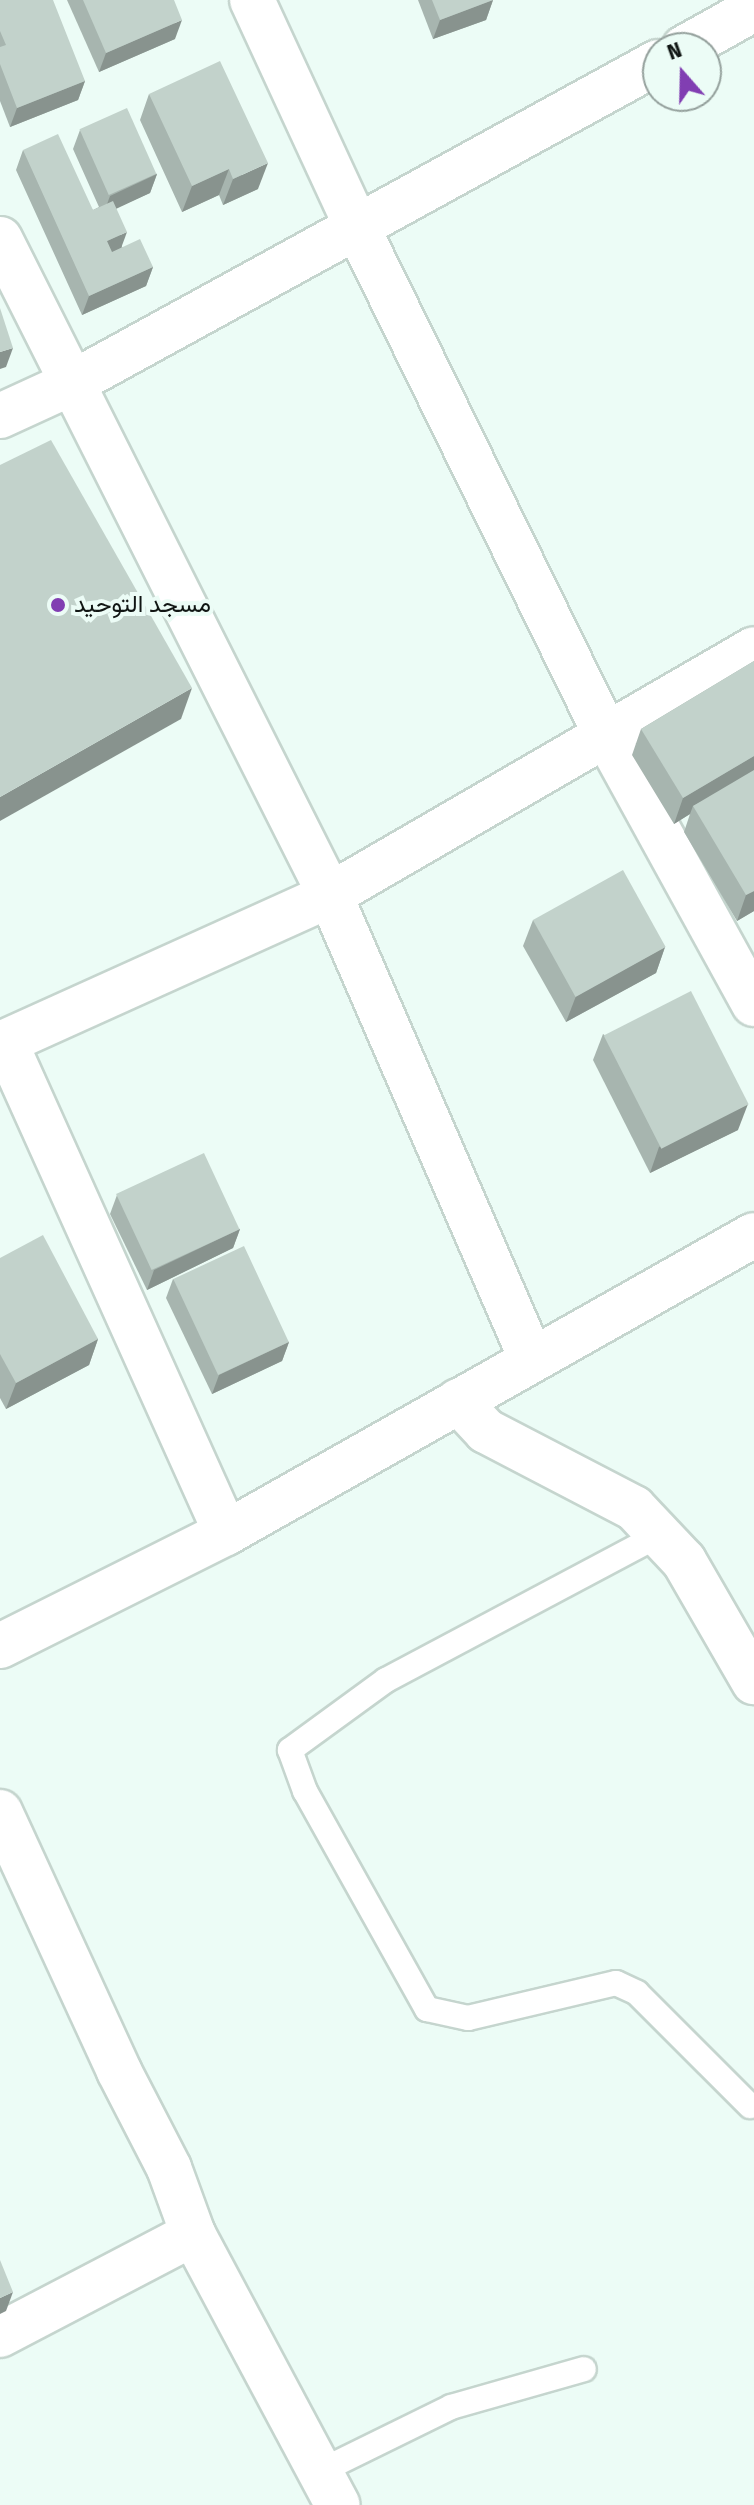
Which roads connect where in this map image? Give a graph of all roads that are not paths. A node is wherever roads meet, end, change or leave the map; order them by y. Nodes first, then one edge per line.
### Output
1 (252, 0) edge
2 (754, 9) edge
3 (713, 32) edge
4 (642, 71) edge
5 (357, 227) junction
6 (0, 239) edge
7 (74, 382) junction
8 (0, 416) edge
9 (754, 649) edge
10 (606, 735) junction
11 (330, 895) junction
12 (754, 1004) edge
13 (2, 1039) edge
14 (754, 1235) edge
15 (531, 1358) junction
16 (458, 1401) junction
17 (226, 1533) junction
18 (659, 1535) junction
19 (0, 1646) edge
20 (754, 1682) edge
21 (0, 1812) edge
22 (15, 1886) edge
23 (750, 2106) dead end
24 (193, 2234) junction
25 (0, 2335) edge
26 (584, 2369) dead end
27 (329, 2488) edge

1 - 5 street
2 - 3 street
4 - 5 street
5 - 7 street
5 - 10 street
6 - 7 street
7 - 8 street
7 - 11 street
9 - 10 street
10 - 11 street
10 - 12 street
11 - 13 street
11 - 15 street
13 - 17 street
14 - 15 street
15 - 16 street
16 - 17 street
16 - 18 street
17 - 19 street
18 - 20 street
18 - 23 lane
21 - 22 street
22 - 24 street
24 - 25 street
24 - 27 street
26 - 27 lane

